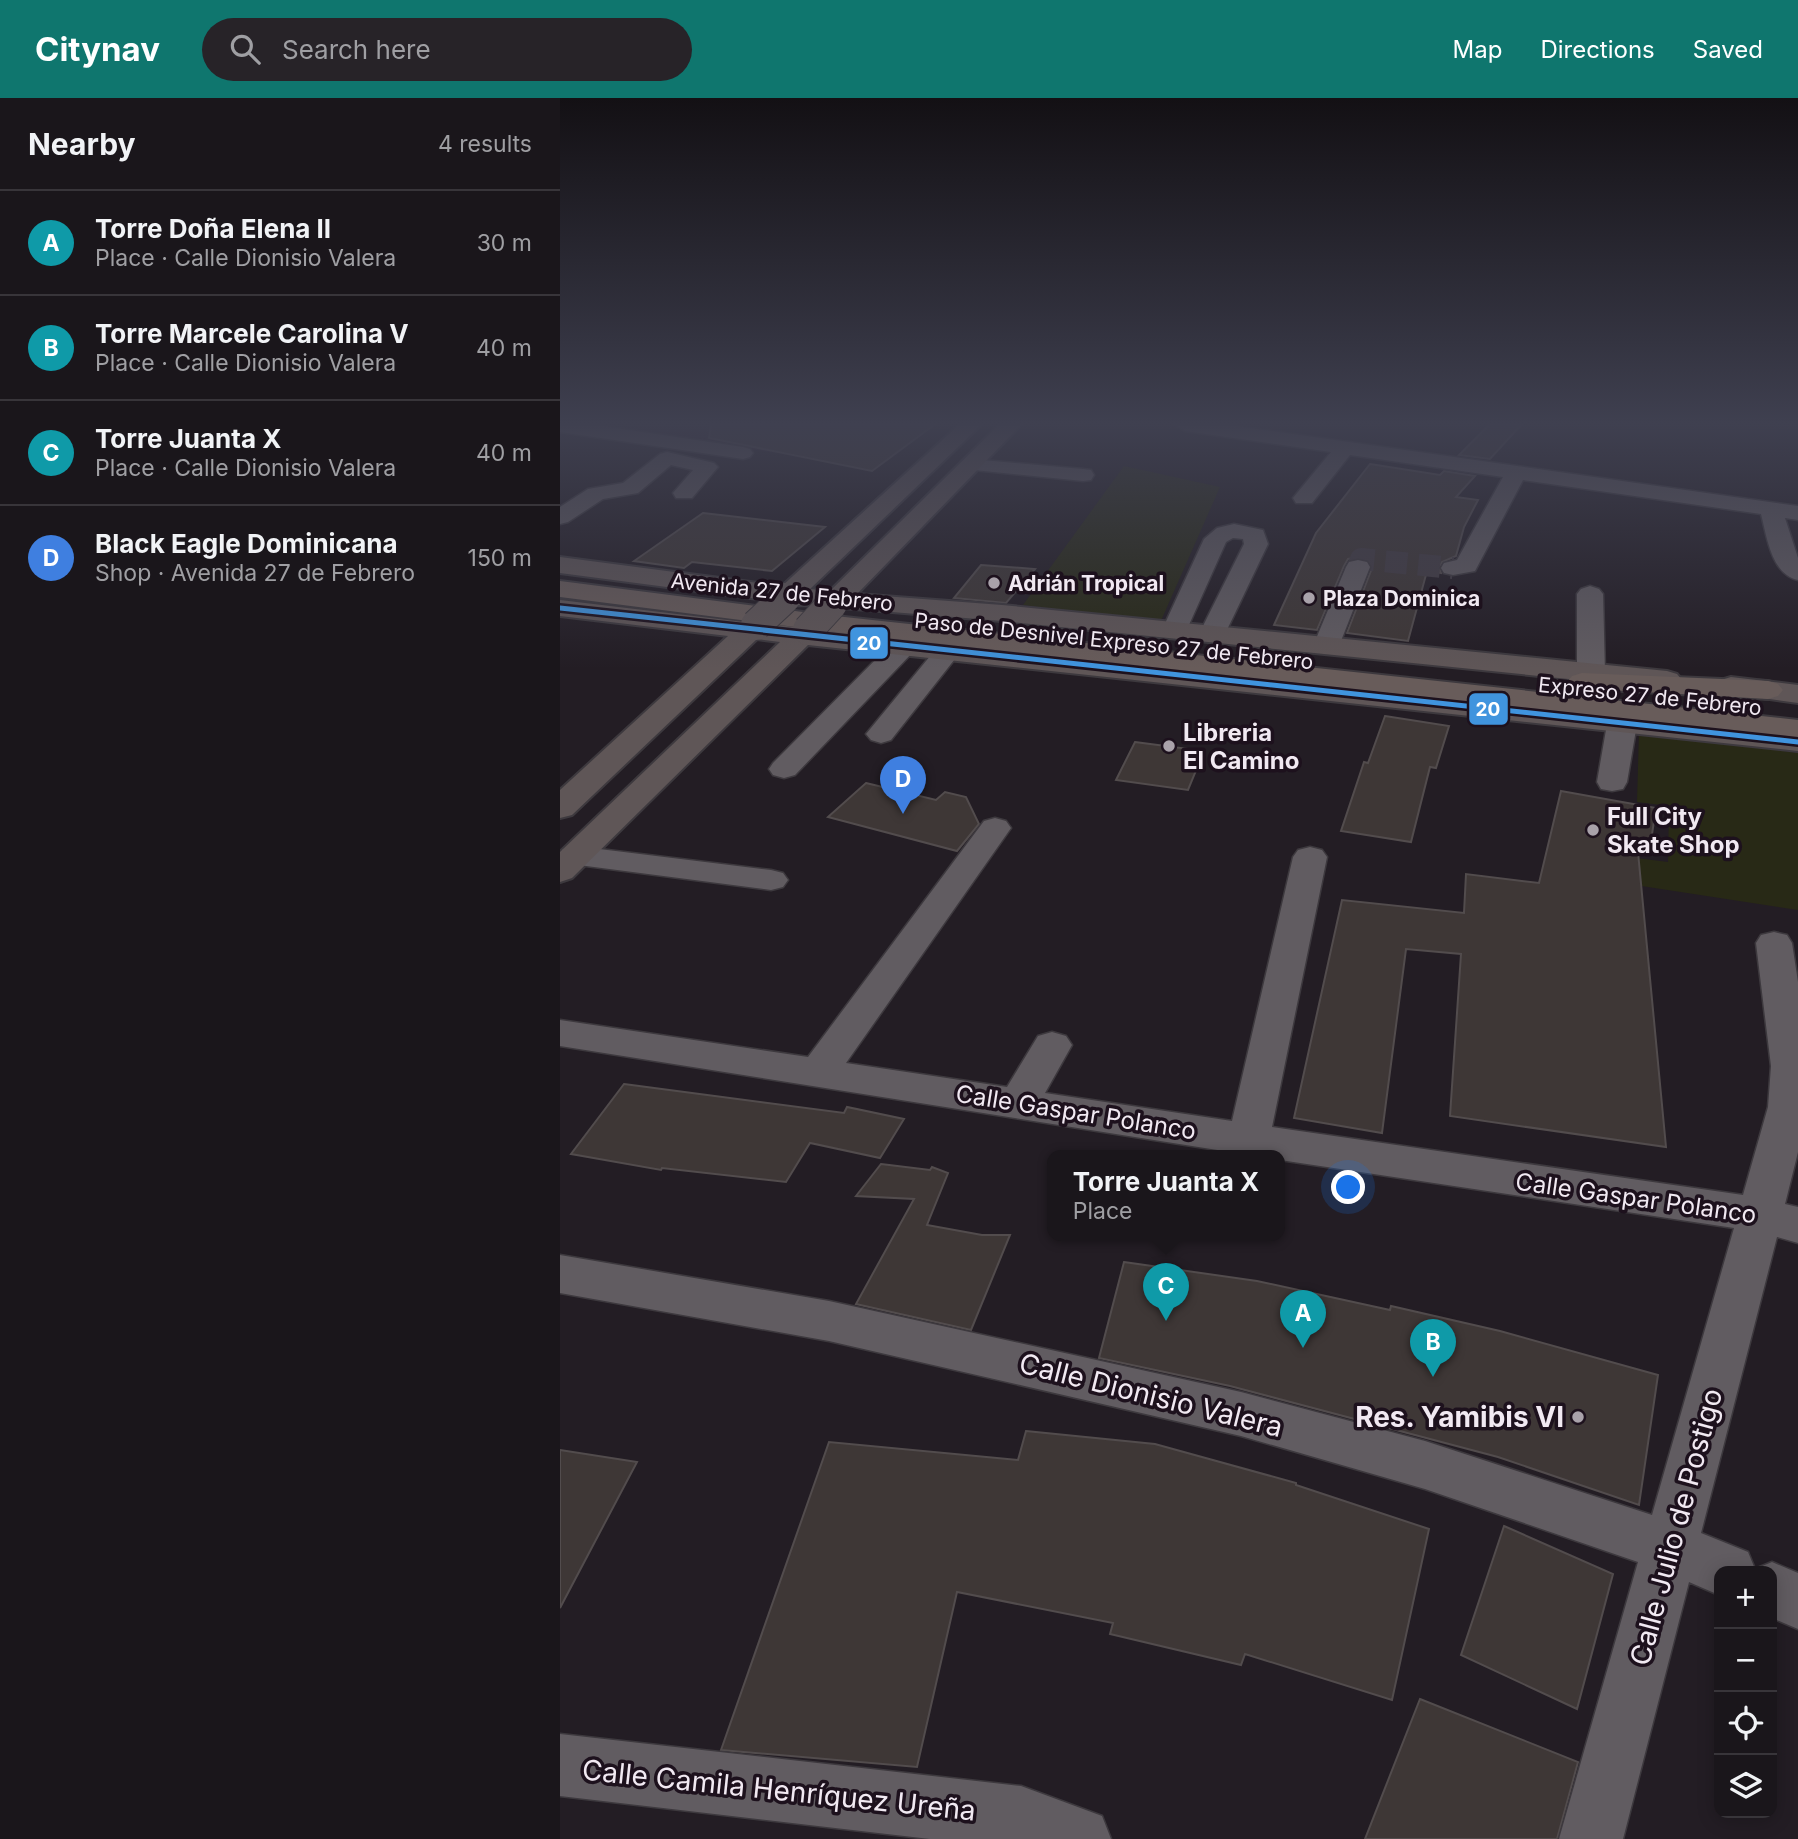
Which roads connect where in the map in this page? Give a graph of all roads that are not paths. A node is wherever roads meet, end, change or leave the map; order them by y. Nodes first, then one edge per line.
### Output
1 (577, 506) edge
2 (884, 506) edge
3 (930, 506) edge
4 (1495, 506) edge
5 (1752, 506) edge
6 (1771, 509) junction
7 (1798, 513) edge
8 (560, 517) edge
9 (560, 565) edge
10 (1358, 567) dead end
11 (1459, 567) dead end
12 (1798, 573) edge
13 (560, 577) edge
14 (560, 589) edge
15 (1590, 594) dead end
16 (787, 597) junction
17 (834, 602) junction
18 (560, 608) edge
19 (754, 627) junction
20 (1175, 631) junction
21 (806, 632) junction
22 (1212, 634) junction
23 (905, 646) junction
24 (1326, 646) junction
25 (949, 650) junction
26 (1591, 672) junction
27 (1463, 684) junction
28 (1769, 690) junction
29 (1798, 694) edge
30 (1798, 712) edge
31 (1622, 724) junction
32 (1798, 729) edge
33 (881, 734) dead end
34 (1798, 741) edge
35 (784, 769) dead end
36 (1612, 782) dead end
37 (560, 808) edge
38 (995, 828) dead end
39 (1310, 857) dead end
40 (568, 864) edge
41 (771, 880) dead end
42 (1774, 943) dead end
43 (560, 1033) edge
44 (1052, 1045) dead end
45 (818, 1072) junction
46 (1019, 1102) junction
47 (1249, 1139) junction
48 (1779, 1220) edge
49 (560, 1274) edge
50 (1670, 1547) junction
51 (1716, 1566) edge
52 (1777, 1592) edge
53 (1798, 1601) edge
54 (560, 1765) edge
55 (1079, 1839) edge
56 (1591, 1839) edge

1 - 8 street
2 - 16 main road
3 - 17 main road
4 - 11 street
5 - 6 street
6 - 7 street
6 - 12 street
9 - 16 main road, Avenida 27 de Febrero
10 - 24 street
13 - 27 highway, Paso de Desnivel Expreso 27 de Febrero
14 - 27 highway, Paso de Desnivel Expreso 27 de Febrero
15 - 26 street
16 - 17 main road, Avenida 27 de Febrero
16 - 19 main road, bridge
17 - 20 main road, Avenida 27 de Febrero
17 - 21 main road, bridge
18 - 19 main road, Avenida 27 de Febrero
19 - 21 main road, Avenida 27 de Febrero
19 - 37 main road
20 - 22 main road, Avenida 27 de Febrero
20 - 22 street
21 - 23 main road, Avenida 27 de Febrero
21 - 40 main road
22 - 24 main road, Avenida 27 de Febrero
23 - 25 main road, Avenida 27 de Febrero
23 - 35 street
24 - 26 main road, Avenida 27 de Febrero
25 - 31 main road, Avenida 27 de Febrero
25 - 33 street
26 - 28 main road, Avenida 27 de Febrero
27 - 28 highway
27 - 30 highway, Expreso 27 de Febrero
27 - 32 highway, Expreso 27 de Febrero
27 - 34 highway
28 - 29 main road, Avenida 27 de Febrero
31 - 34 main road, Avenida 27 de Febrero
31 - 36 street
38 - 45 street
39 - 47 street
40 - 41 street
42 - 48 street, Calle Julio de Postigo
43 - 45 street, Calle Gaspar Polanco
44 - 46 street
45 - 46 street, Calle Gaspar Polanco
46 - 47 street, Calle Gaspar Polanco
47 - 48 street, Calle Gaspar Polanco
48 - 50 street, Calle Julio de Postigo
49 - 50 street, Calle Dionisio Valera
50 - 51 street, Calle Dionisio Valera
50 - 56 street, Calle Julio de Postigo
52 - 53 street
54 - 55 street, Calle Camila Henríquez Ureña

